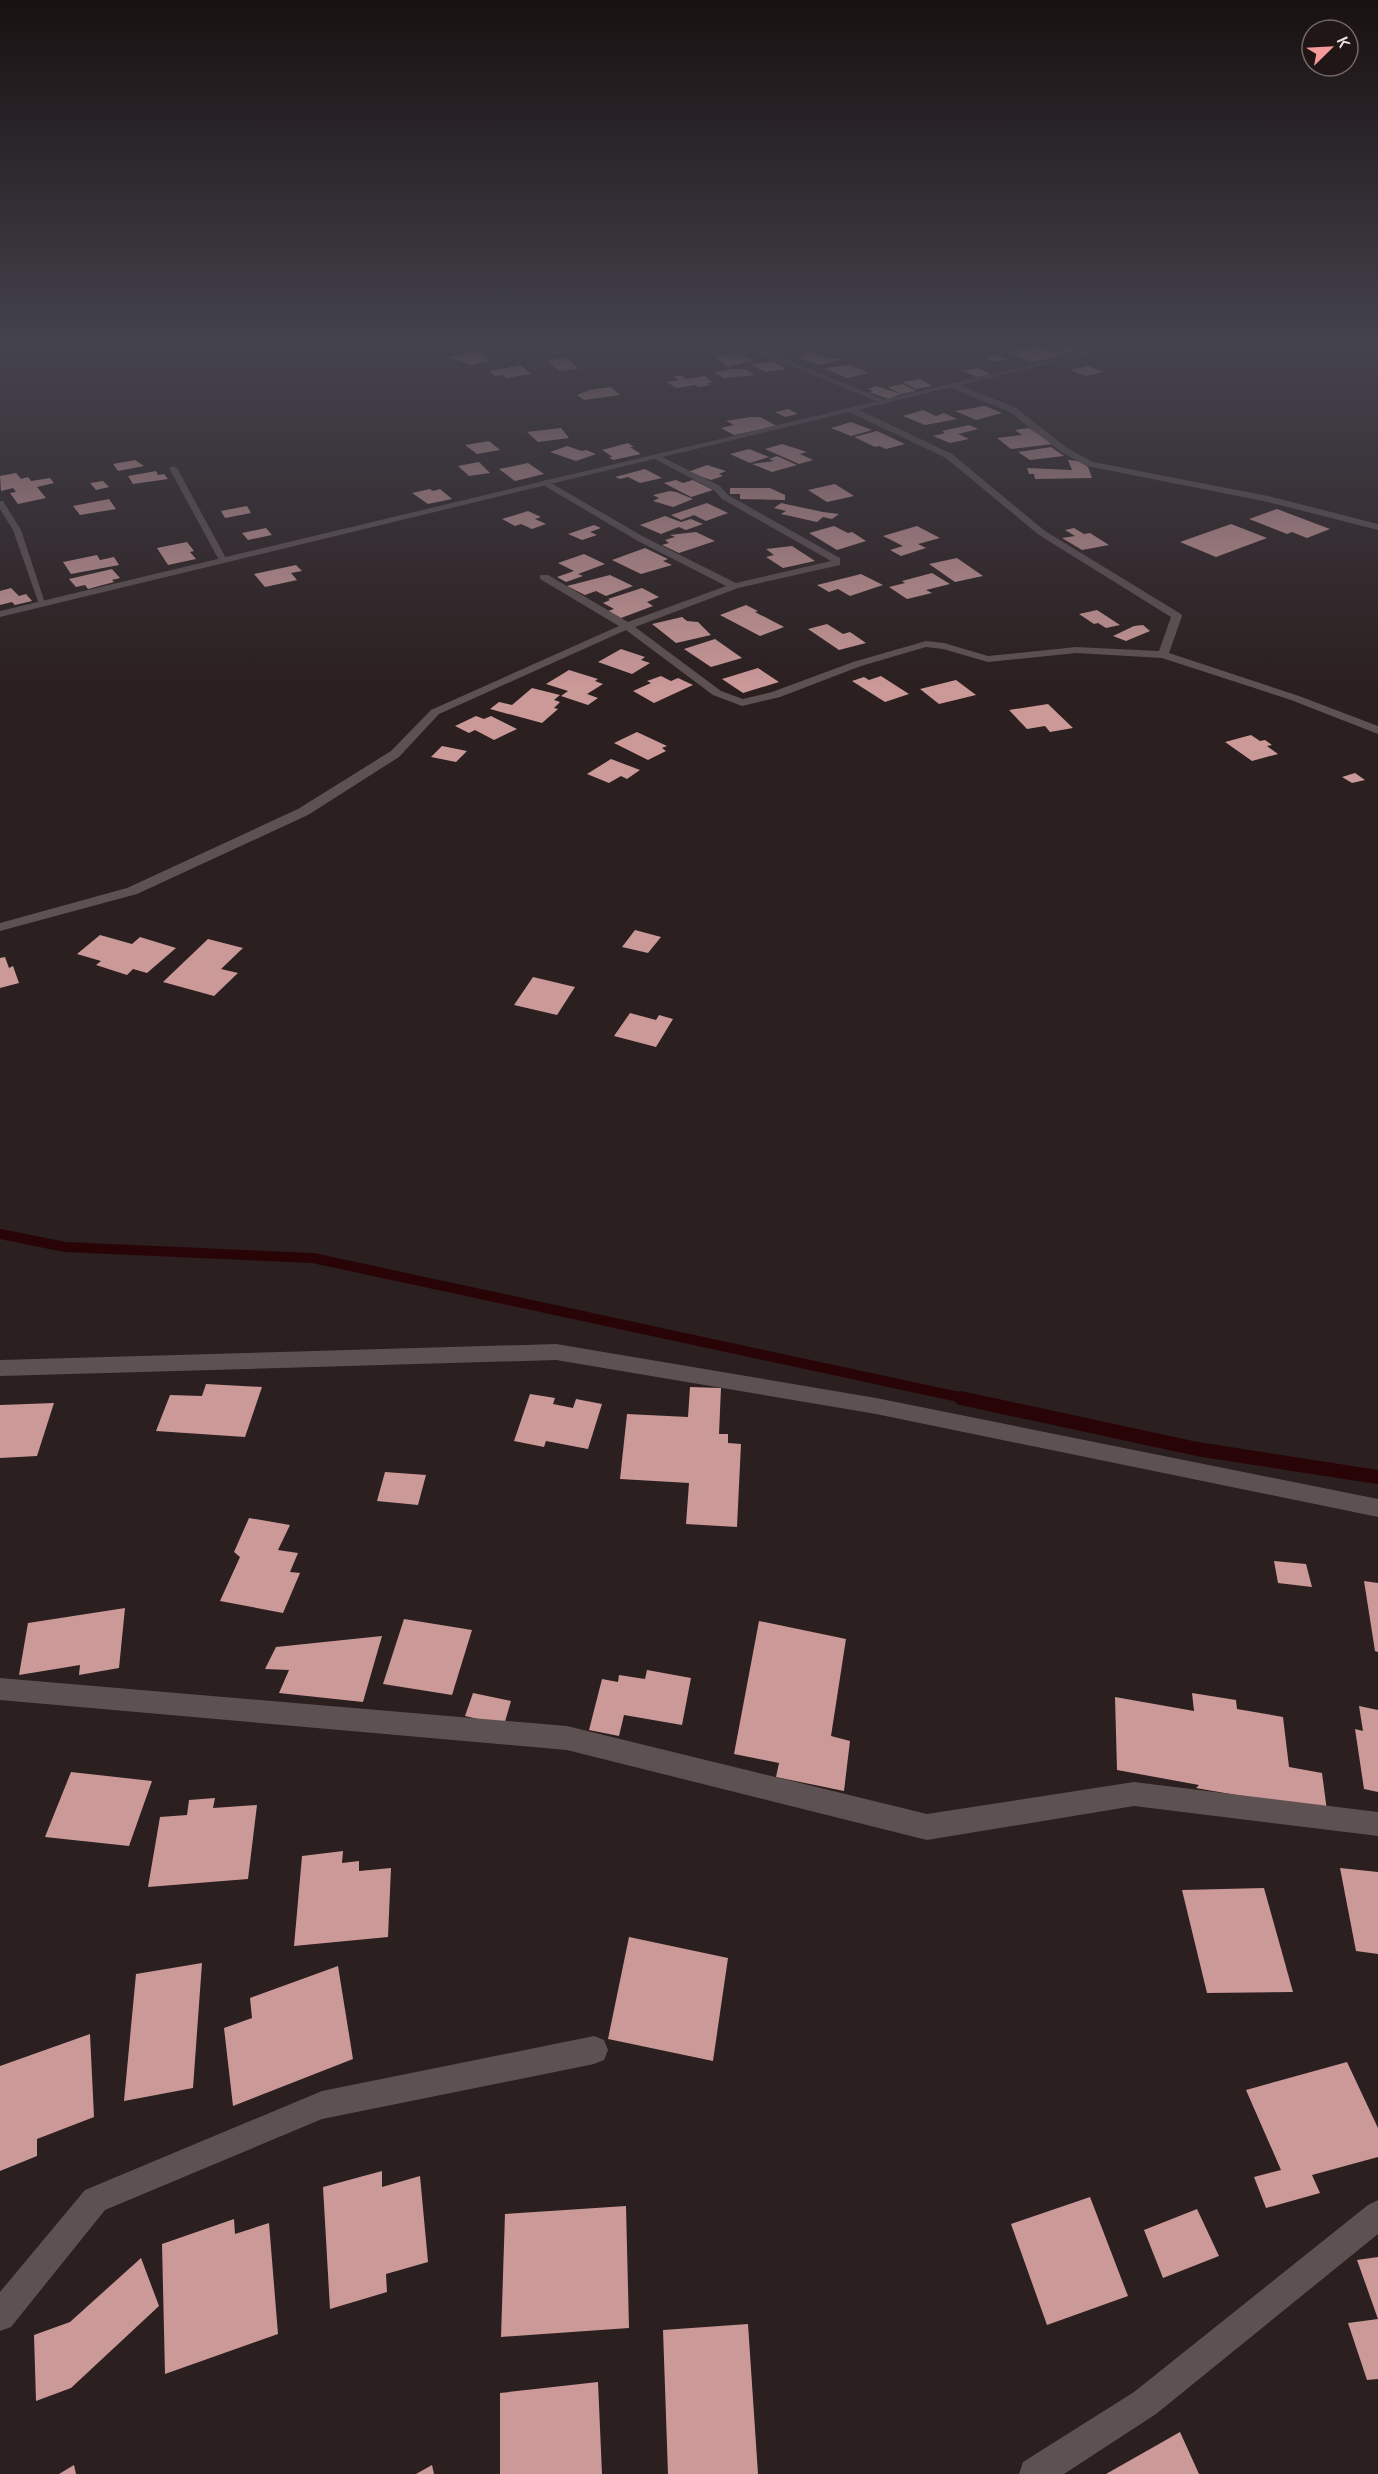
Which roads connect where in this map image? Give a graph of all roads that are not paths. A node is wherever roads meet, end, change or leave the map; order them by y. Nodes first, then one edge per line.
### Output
1 (645, 459) edge
2 (660, 459) edge
3 (953, 459) edge
4 (1082, 459) edge
5 (173, 468) dead end
6 (546, 483) junction
7 (0, 503) edge
8 (1378, 526) edge
9 (223, 560) junction
10 (544, 577) dead end
11 (735, 586) junction
12 (43, 604) junction
13 (0, 614) edge
14 (627, 626) junction
15 (1162, 655) junction
16 (1378, 730) edge
17 (0, 927) edge
18 (0, 1368) edge
19 (1378, 1508) edge
20 (0, 1689) edge
21 (1378, 1824) edge
22 (594, 2050) dead end
23 (1378, 2215) edge
24 (0, 2316) edge
25 (1035, 2474) edge

1 - 6 street
2 - 11 street
3 - 15 street
4 - 8 street
5 - 9 lane
6 - 9 street
6 - 11 street
7 - 12 lane
9 - 12 street
10 - 14 street
11 - 14 street
12 - 13 street
14 - 15 street
14 - 17 street
15 - 16 street
18 - 19 street
20 - 21 street
22 - 24 street
23 - 25 street

